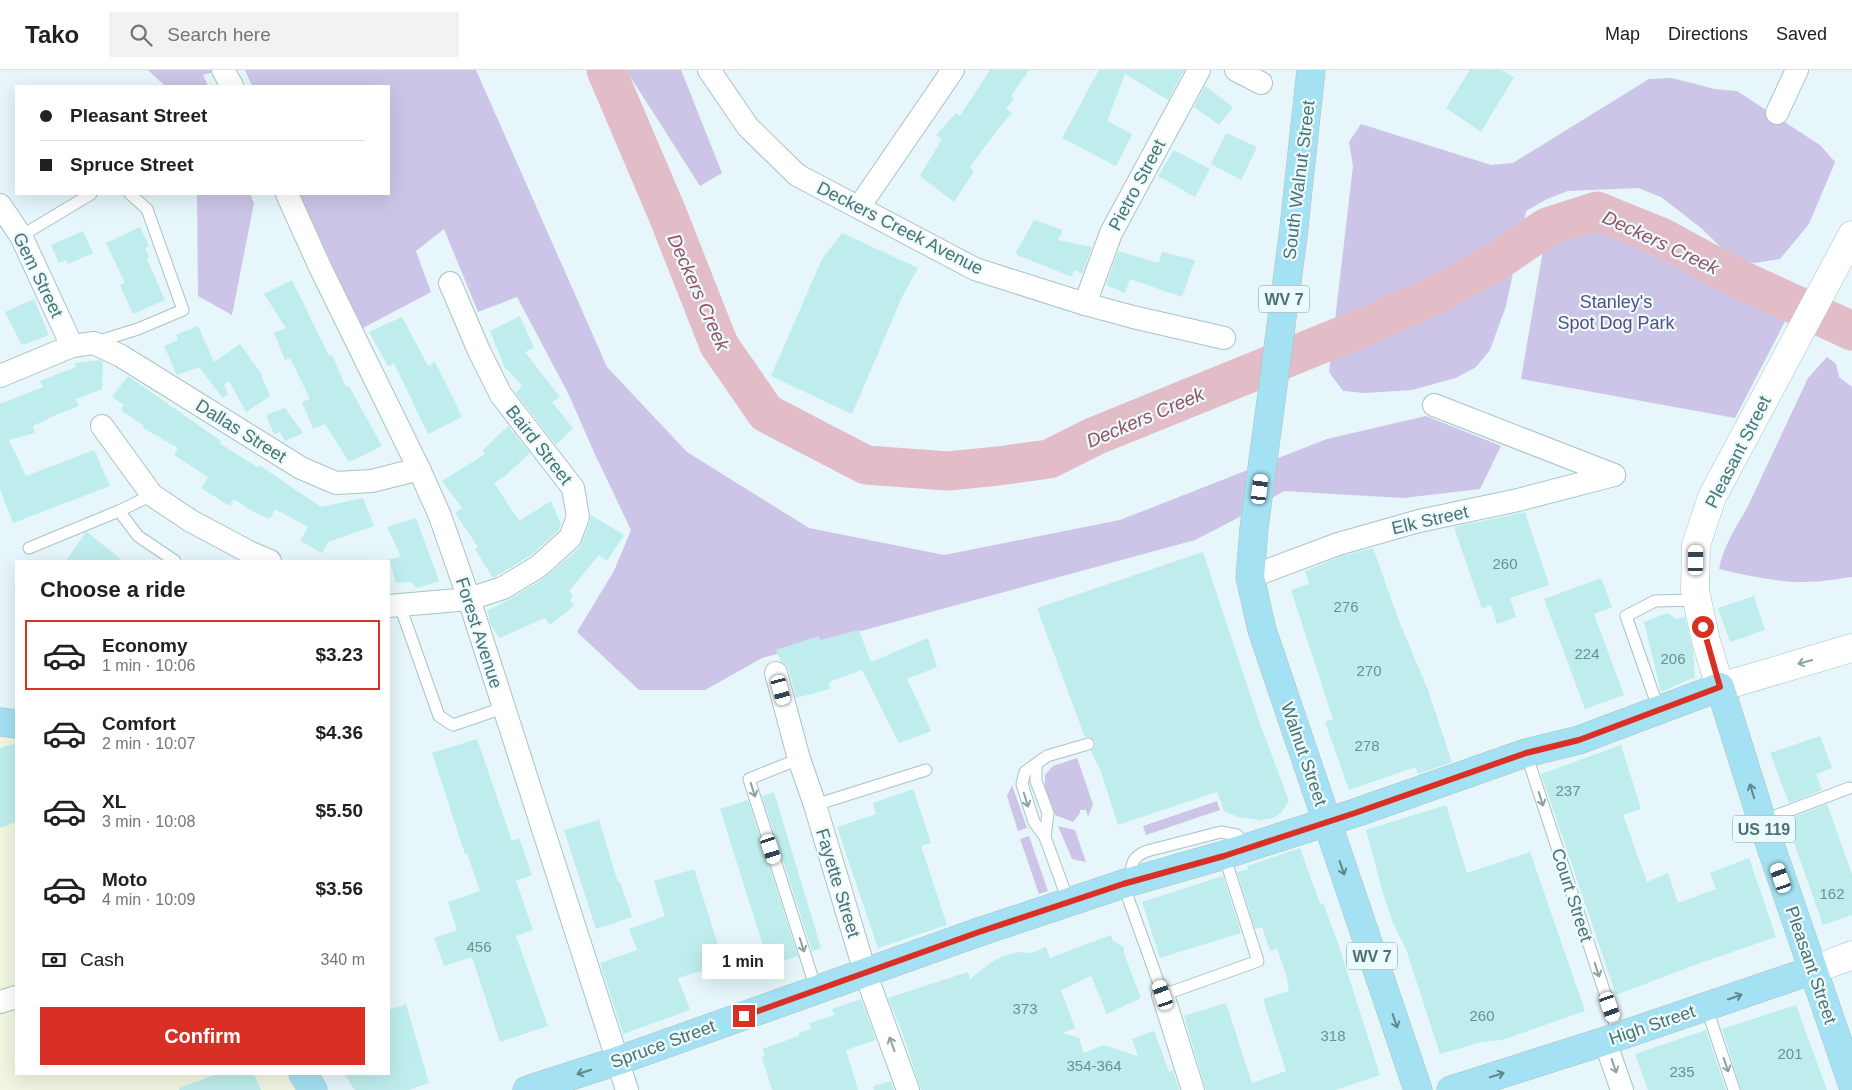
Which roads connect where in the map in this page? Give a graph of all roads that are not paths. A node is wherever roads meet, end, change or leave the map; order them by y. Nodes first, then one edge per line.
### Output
1 (223, 70) edge
2 (709, 70) edge
3 (953, 70) edge
4 (1199, 70) edge
5 (1236, 70) edge
6 (1311, 70) edge
7 (1797, 70) edge
8 (1261, 83) dead end
9 (231, 85) edge
10 (1777, 113) dead end
11 (90, 195) edge
12 (131, 195) edge
13 (287, 195) edge
14 (0, 205) edge
15 (859, 207) junction
16 (1852, 235) edge
17 (21, 236) junction
18 (450, 283) dead end
19 (1085, 304) junction
20 (1224, 338) dead end
21 (83, 345) junction
22 (0, 376) edge
23 (1434, 405) dead end
24 (102, 426) dead end
25 (419, 469) junction
26 (152, 495) junction
27 (119, 512) junction
28 (1254, 528) joint
29 (29, 548) dead end
30 (173, 560) edge
31 (268, 560) edge
32 (1250, 577) junction
33 (1696, 596) junction
34 (469, 599) junction
35 (394, 606) edge
36 (1852, 648) edge
37 (776, 672) dead end
38 (1720, 687) junction
39 (503, 708) junction
40 (1659, 710) junction
41 (0, 722) edge
42 (15, 724) edge
43 (1088, 744) dead end
44 (1526, 753) junction
45 (800, 759) junction
46 (1036, 764) junction
47 (926, 770) dead end
48 (1849, 788) dead end
49 (815, 805) junction
50 (1762, 821) junction
51 (1326, 822) junction
52 (1045, 837) junction
53 (1250, 847) junction
54 (1224, 856) junction
55 (1126, 883) junction
56 (1069, 902) junction
57 (1852, 955) edge
58 (1813, 970) junction
59 (865, 972) junction
60 (816, 990) junction
61 (1163, 995) junction
62 (15, 997) edge
63 (0, 1002) edge
64 (1706, 1006) junction
65 (1612, 1039) junction
66 (617, 1061) junction
67 (304, 1075) edge
68 (1852, 1083) edge
69 (313, 1090) edge
70 (527, 1090) edge
71 (627, 1090) edge
72 (908, 1090) edge
73 (1193, 1090) edge
74 (1418, 1090) edge
75 (1451, 1090) edge
76 (1622, 1090) edge
77 (1734, 1090) edge

1 - 9 street
2 - 15 street, Deckers Creek Avenue
3 - 15 street
4 - 19 street, Pietro Street
5 - 8 street
6 - 28 main road, South Walnut Street / WV 7
7 - 10 street
11 - 17 lane
12 - 21 lane
13 - 25 street, Forest Avenue
14 - 17 street, Gem Street
15 - 19 street, Deckers Creek Avenue
16 - 33 street, Pleasant Street
17 - 21 street, Gem Street
18 - 34 street, Baird Street
19 - 20 street, Deckers Creek Avenue
21 - 22 street
21 - 25 street, Dallas Street
23 - 32 street, Elk Street
24 - 26 street
25 - 34 street, Forest Avenue
26 - 27 lane
26 - 31 street
27 - 29 lane
27 - 30 lane
28 - 32 main road, Walnut Street / WV 7
32 - 51 main road, Walnut Street / WV 7
33 - 38 street, Pleasant Street
33 - 40 lane
34 - 35 street, Baird Street
34 - 39 street, Forest Avenue
35 - 39 lane
36 -> 38 street, Spruce Street
37 - 45 street, Fayette Street
38 - 40 main road, Spruce Street
50 -> 38 main road, Pleasant Street / US 119
39 - 66 street, Forest Avenue
40 - 44 main road, Spruce Street
41 - 42 main road
43 - 46 lane
44 - 51 main road, Spruce Street
44 -> 65 lane, Court Street
45 - 49 street, Fayette Street
45 -> 60 lane
46 - 52 lane
46 -> 52 lane
47 - 49 lane
48 - 50 lane
49 - 59 street, Fayette Street
50 - 58 main road, Pleasant Street / US 119
51 - 53 main road, Spruce Street
51 -> 74 main road, Walnut Street / WV 7
52 - 56 lane
53 - 54 main road, Spruce Street
53 - 55 lane
54 - 55 main road, Spruce Street
54 - 61 lane
55 - 56 main road, Spruce Street
55 - 61 lane
56 - 59 main road, Spruce Street
57 - 58 street, High Street
64 -> 58 main road, High Street
58 - 68 main road, Pleasant Street / US 119
59 - 60 main road, Spruce Street
72 -> 59 street, Fayette Street
60 - 66 main road, Spruce Street
61 - 73 street
62 - 63 street
64 - 65 main road, High Street
64 -> 77 lane
75 -> 65 main road, High Street
65 -> 76 street
66 -> 70 main road, Spruce Street
66 - 71 street, Forest Avenue
67 - 69 main road

